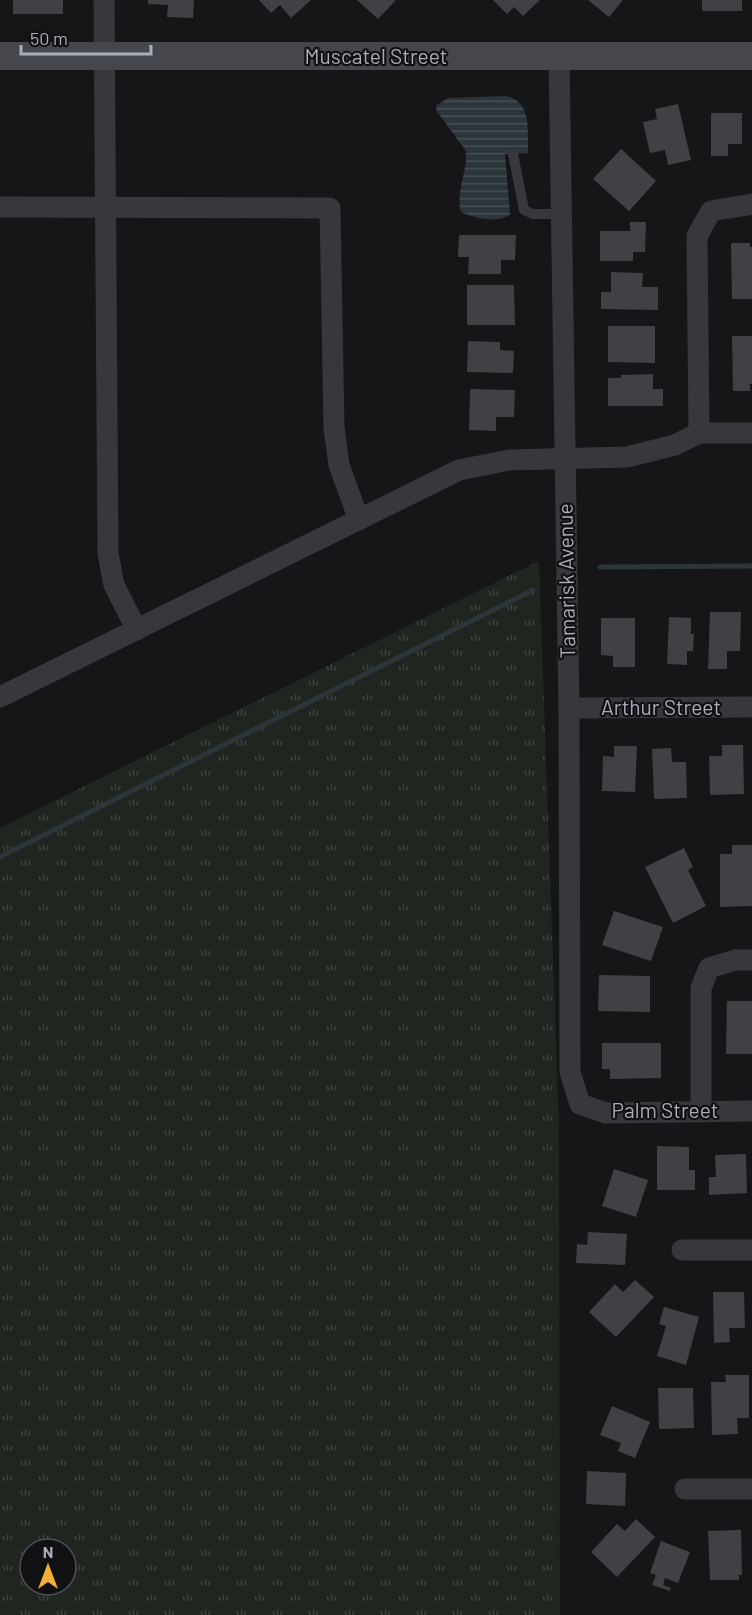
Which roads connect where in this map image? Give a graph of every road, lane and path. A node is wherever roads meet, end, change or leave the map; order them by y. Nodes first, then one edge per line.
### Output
1 (104, 0) edge
2 (0, 56) edge
3 (104, 56) junction
4 (752, 56) edge
5 (559, 57) junction
6 (513, 154) dead end
7 (752, 204) edge
8 (0, 207) edge
9 (104, 207) junction
10 (561, 214) junction
11 (699, 433) junction
12 (752, 433) edge
13 (564, 459) junction
14 (358, 520) junction
15 (137, 630) junction
16 (0, 697) edge
17 (569, 708) junction
18 (752, 708) edge
19 (752, 960) edge
20 (580, 1104) joint
21 (752, 1111) edge
22 (701, 1112) junction
23 (682, 1250) dead end
24 (752, 1250) edge
25 (685, 1489) dead end
26 (752, 1489) edge

1 - 3 street
2 - 3 street, Muscatel Street
3 - 5 street, Muscatel Street
3 - 9 street
4 - 5 street, Muscatel Street
5 - 10 street, Tamarisk Avenue
6 - 10 lane
7 - 11 street
8 - 9 street
9 - 14 street
9 - 15 street
10 - 13 street, Tamarisk Avenue
11 - 12 street
11 - 13 street
13 - 14 street
13 - 17 street, Tamarisk Avenue
14 - 15 street
15 - 16 street
17 - 18 street, Arthur Street
17 - 20 street, Tamarisk Avenue
19 - 22 street
20 - 22 street, Palm Street
21 - 22 street, Palm Street
23 - 24 street
25 - 26 street

